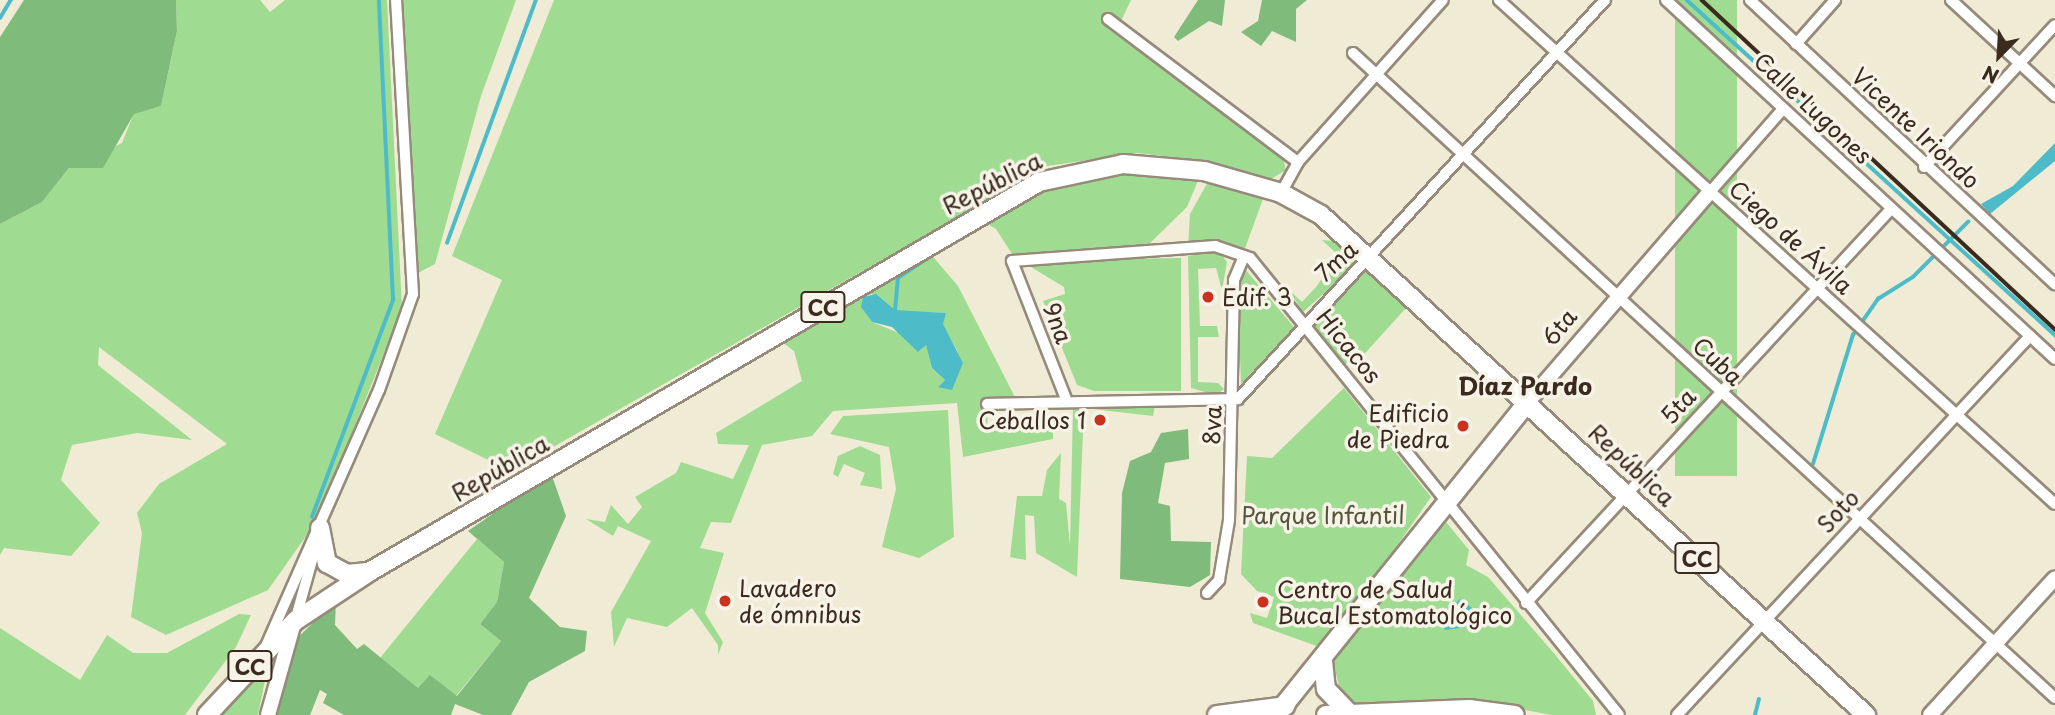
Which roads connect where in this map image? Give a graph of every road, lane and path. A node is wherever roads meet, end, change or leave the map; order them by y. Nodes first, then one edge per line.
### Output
1 (396, 0) edge
2 (1443, 0) edge
3 (1499, 0) edge
4 (1605, 0) edge
5 (1666, 0) edge
6 (1750, 0) edge
7 (1835, 0) edge
8 (1951, 0) edge
9 (1108, 19) dead end
10 (2055, 25) edge
11 (1796, 44) junction
12 (1556, 52) junction
13 (1353, 53) dead end
14 (2019, 64) junction
15 (1376, 75) junction
16 (2055, 96) edge
17 (1783, 109) junction
18 (1464, 155) junction
19 (1298, 162) junction
20 (1924, 167) junction
21 (1281, 192) junction
22 (1710, 192) junction
23 (1891, 209) junction
24 (1244, 256) junction
25 (1370, 260) junction
26 (2055, 284) edge
27 (1817, 288) junction
28 (1617, 297) junction
29 (1304, 324) junction
30 (2030, 336) junction
31 (2055, 359) edge
32 (1720, 391) junction
33 (1066, 399) junction
34 (1234, 401) junction
35 (1527, 403) junction
36 (987, 404) dead end
37 (1957, 415) junction
38 (1626, 493) junction
39 (1449, 503) junction
40 (2055, 505) edge
41 (1859, 519) junction
42 (320, 528) junction
43 (369, 572) junction
44 (2055, 578) edge
45 (1207, 593) dead end
46 (1525, 603) junction
47 (295, 621) junction
48 (1765, 621) junction
49 (1995, 644) junction
50 (265, 649) junction
51 (1323, 661) junction
52 (2055, 698) edge
53 (1281, 710) edge
54 (1349, 713) junction
55 (207, 715) edge
56 (268, 715) edge
57 (1217, 715) edge
58 (1326, 715) edge
59 (1515, 715) edge
60 (1619, 715) edge
61 (1677, 715) edge
62 (1866, 715) edge
63 (1930, 715) edge

1 - 42 street
2 - 15 street
3 - 12 street, Ciego de Ávila
4 - 12 street, 7ma
5 - 17 street, Calle Lugones
6 - 11 street, Vicente Iriondo
7 - 11 street
8 - 14 street
9 - 19 street
10 - 14 street
11 - 20 street, Vicente Iriondo
12 - 18 street, 7ma
12 - 22 street, Ciego de Ávila
13 - 15 street, Cuba
14 - 16 street
14 - 20 street
15 - 18 street, Cuba
15 - 19 street
17 - 22 street, 6ta
17 - 23 street, Calle Lugones
18 - 25 street, 7ma
18 - 28 street, Cuba
19 - 21 street
20 - 26 street, Vicente Iriondo
21 - 25 main road, República / CC
21 - 43 main road, República / CC
22 - 27 street, Ciego de Ávila
22 - 28 street, 6ta
23 - 27 street, 5ta
23 - 30 street, Calle Lugones
24 - 29 street, Hicacos
24 - 33 street, 9na
24 - 34 street, 8va
25 - 29 street, 7ma
25 - 35 main road, República / CC
27 - 32 street, 5ta
27 - 37 street, Ciego de Ávila
28 - 32 street, Cuba
28 - 35 street, 6ta
29 - 34 street, 7ma
29 - 39 street, Hicacos
30 - 31 street, Calle Lugones
30 - 37 street, Soto
32 - 38 street, 5ta
32 - 41 street, Cuba
33 - 34 street
33 - 36 street
34 - 45 street, 8va
35 - 38 main road, República / CC
35 - 39 main road, 6ta
37 - 40 street, Ciego de Ávila
37 - 41 street, Soto
38 - 46 street, 5ta
38 - 48 main road, República / CC
39 - 46 street, Hicacos
39 - 51 main road, 6ta
41 - 48 street, Soto
41 - 49 street, Cuba
42 - 43 main road
42 - 47 street
42 - 50 street
43 - 47 main road, República / CC
44 - 49 street
46 - 60 street, Hicacos
47 - 50 main road, República / CC
47 - 56 street
48 - 61 street, Soto
48 - 62 main road, República / CC
49 - 52 street, Cuba
49 - 63 street
50 - 55 main road, República / CC
51 - 53 main road, 6ta
51 - 54 main road
53 - 57 main road
54 - 58 main road
54 - 59 main road

